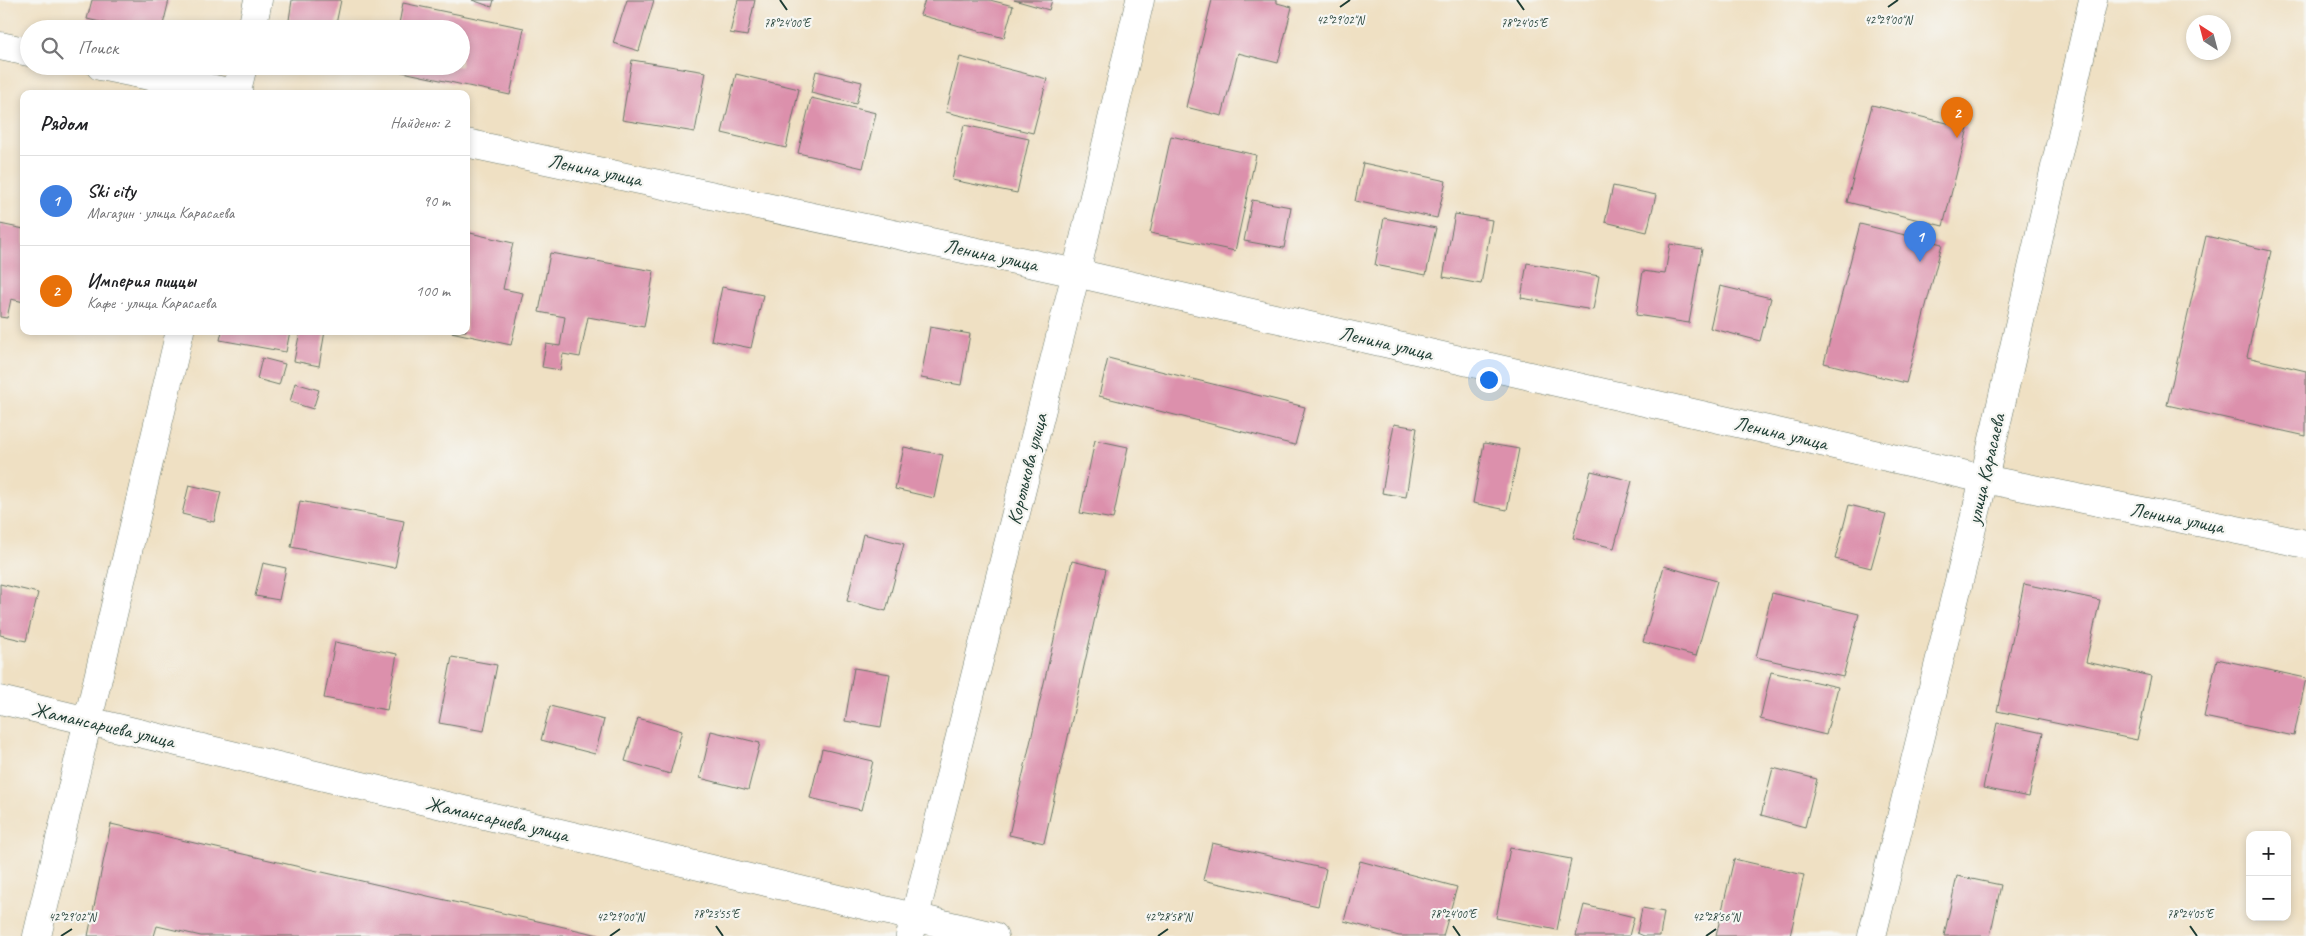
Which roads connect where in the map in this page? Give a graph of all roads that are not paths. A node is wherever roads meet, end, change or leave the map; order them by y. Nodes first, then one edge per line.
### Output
1 (258, 0) edge
2 (1140, 0) edge
3 (2093, 0) edge
4 (254, 20) edge
5 (0, 46) edge
6 (20, 50) edge
7 (144, 75) edge
8 (241, 75) edge
9 (217, 90) edge
10 (238, 90) edge
11 (470, 143) edge
12 (1076, 273) junction
13 (179, 335) edge
14 (1984, 479) junction
15 (2306, 544) edge
16 (0, 700) edge
17 (88, 722) junction
18 (912, 927) edge
19 (38, 936) edge
20 (994, 936) edge
21 (1872, 936) edge

1 - 4 street
2 - 12 street, Королькова улица
3 - 14 street, улица Карасаева
5 - 6 street
7 - 9 street
8 - 10 street
11 - 12 street, Ленина улица
12 - 14 street, Ленина улица
12 - 18 street, Королькова улица
13 - 17 street
14 - 15 street, Ленина улица
14 - 21 street, улица Карасаева
16 - 17 street, Жамансариева улица
17 - 18 street, Жамансариева улица
17 - 19 street
18 - 20 street, Жамансариева улица

